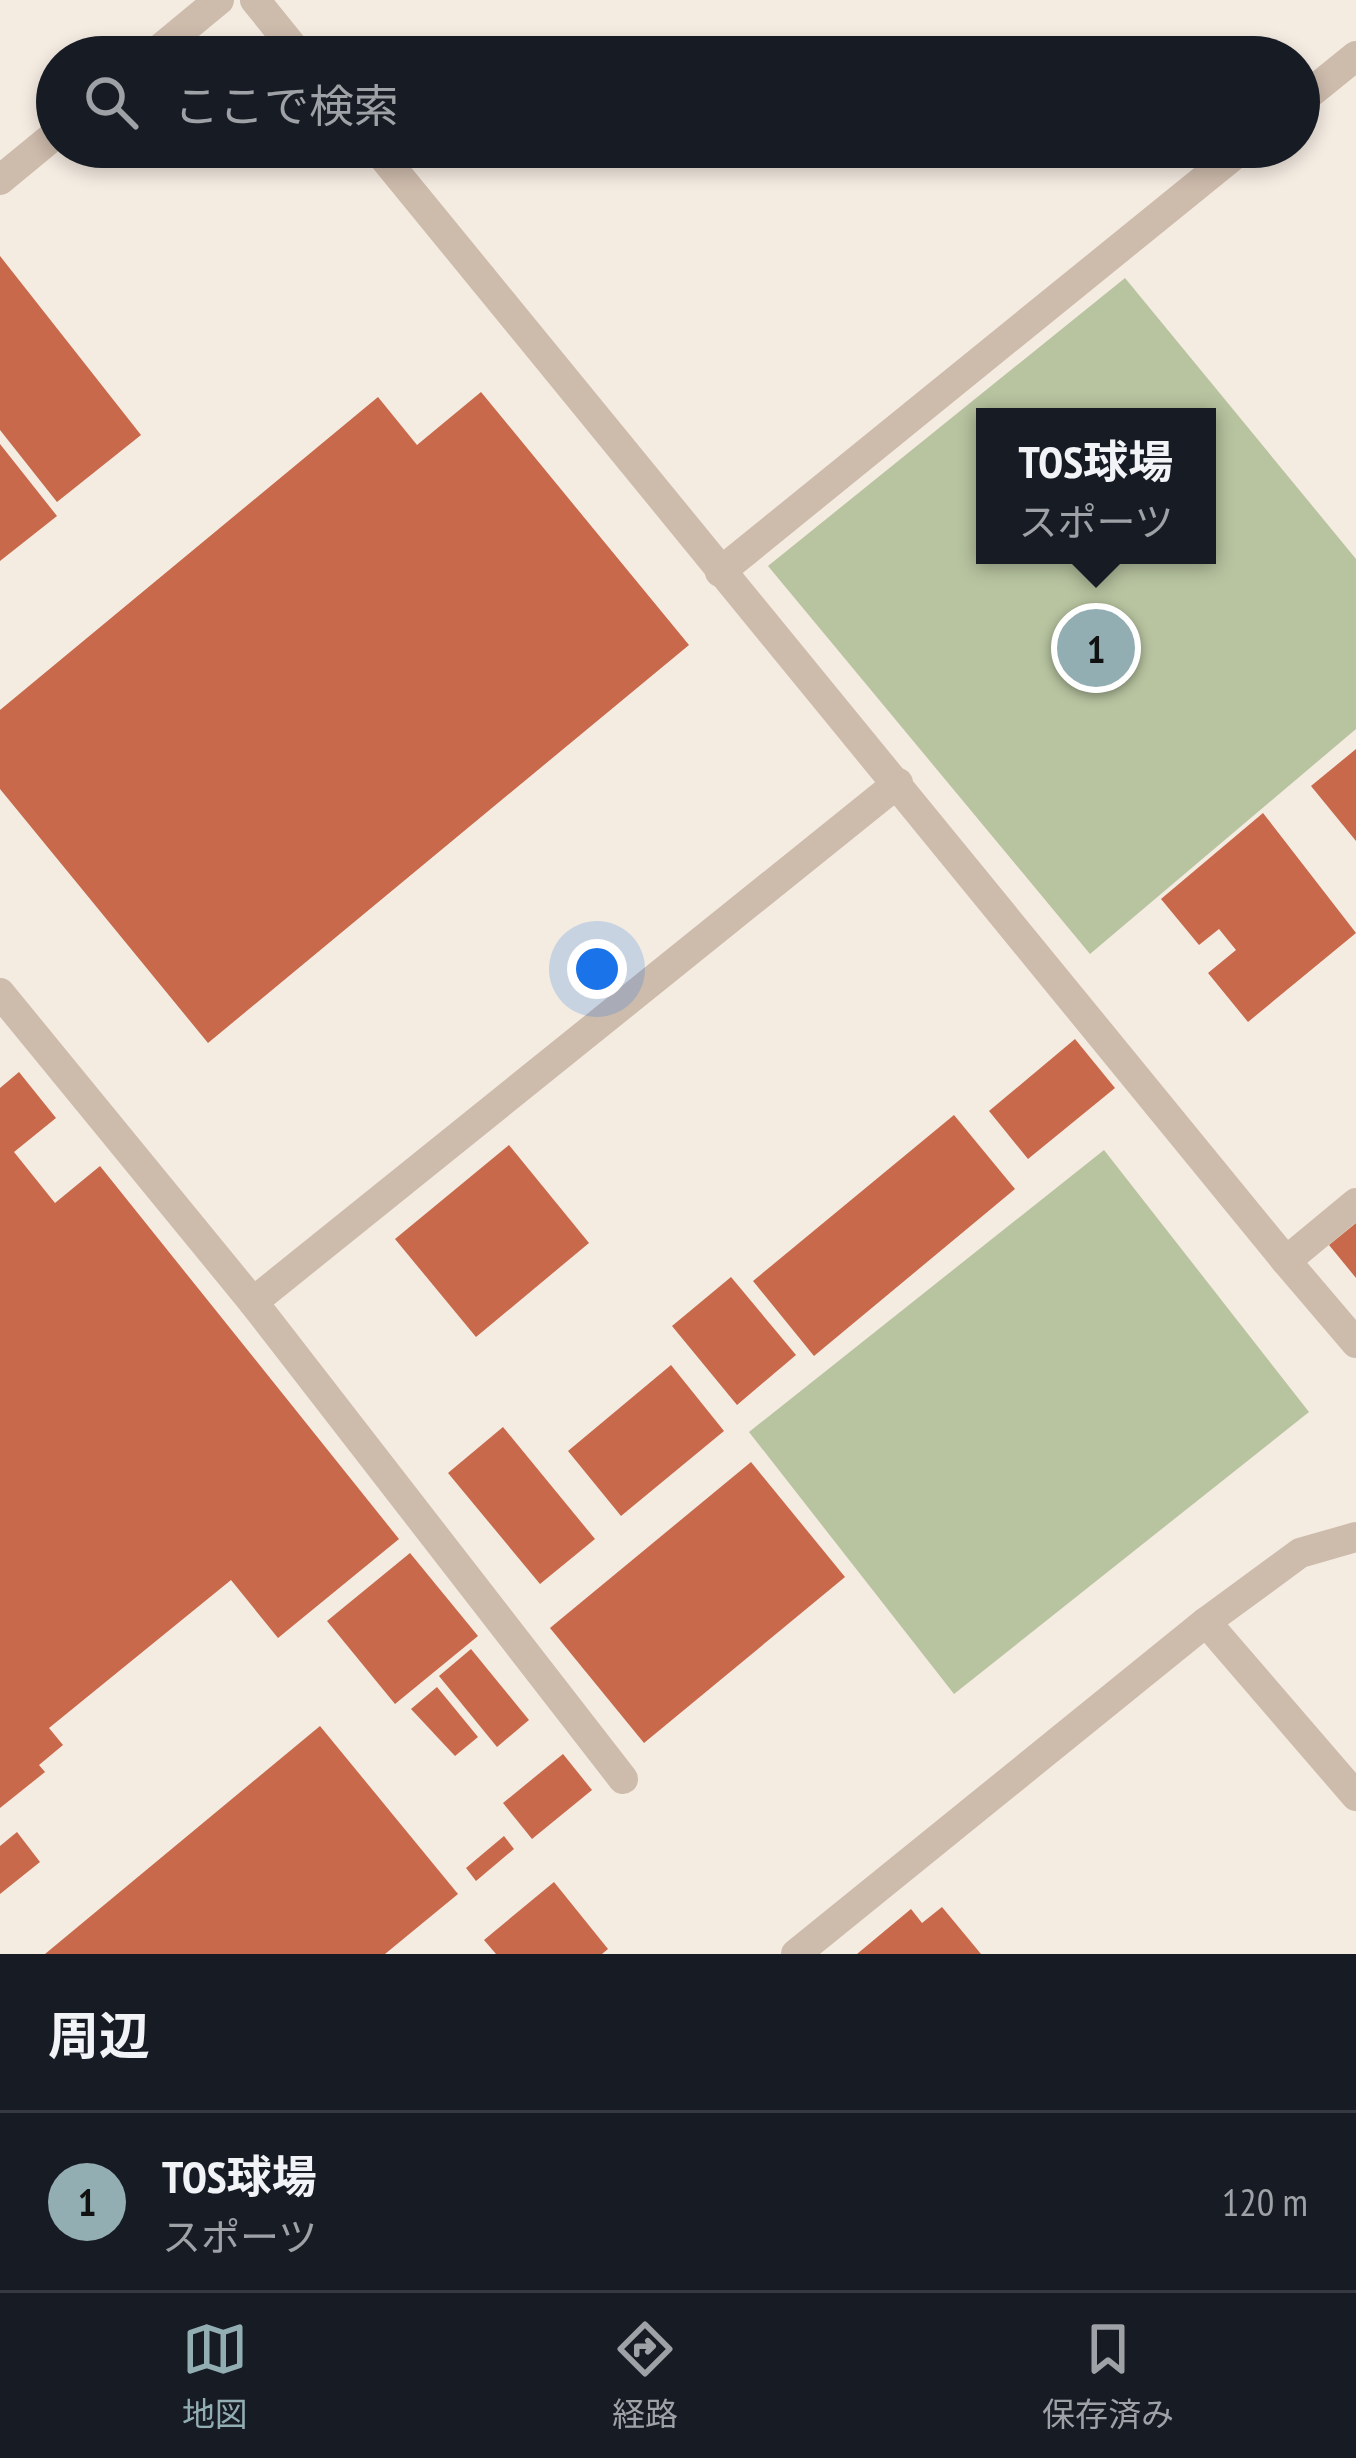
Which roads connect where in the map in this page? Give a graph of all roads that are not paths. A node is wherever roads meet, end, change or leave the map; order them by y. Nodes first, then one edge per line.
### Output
1 (219, 0) edge
2 (255, 0) edge
3 (175, 36) edge
4 (285, 36) edge
5 (1356, 56) edge
6 (1320, 85) edge
7 (36, 150) edge
8 (392, 168) edge
9 (1218, 168) edge
10 (0, 180) edge
11 (720, 572) junction
12 (898, 783) junction
13 (0, 992) edge
14 (1356, 1203) edge
15 (1286, 1261) junction
16 (253, 1302) junction
17 (1356, 1343) edge
18 (1356, 1537) edge
19 (1206, 1622) junction
20 (623, 1779) dead end
21 (1356, 1796) edge
22 (796, 1954) edge

1 - 3 street
2 - 4 street
5 - 6 street
7 - 10 street
8 - 11 street
9 - 11 street
11 - 12 street
12 - 15 street
12 - 16 street
13 - 16 street
14 - 15 street
15 - 17 street
16 - 20 street
18 - 19 street
19 - 21 street
19 - 22 street

